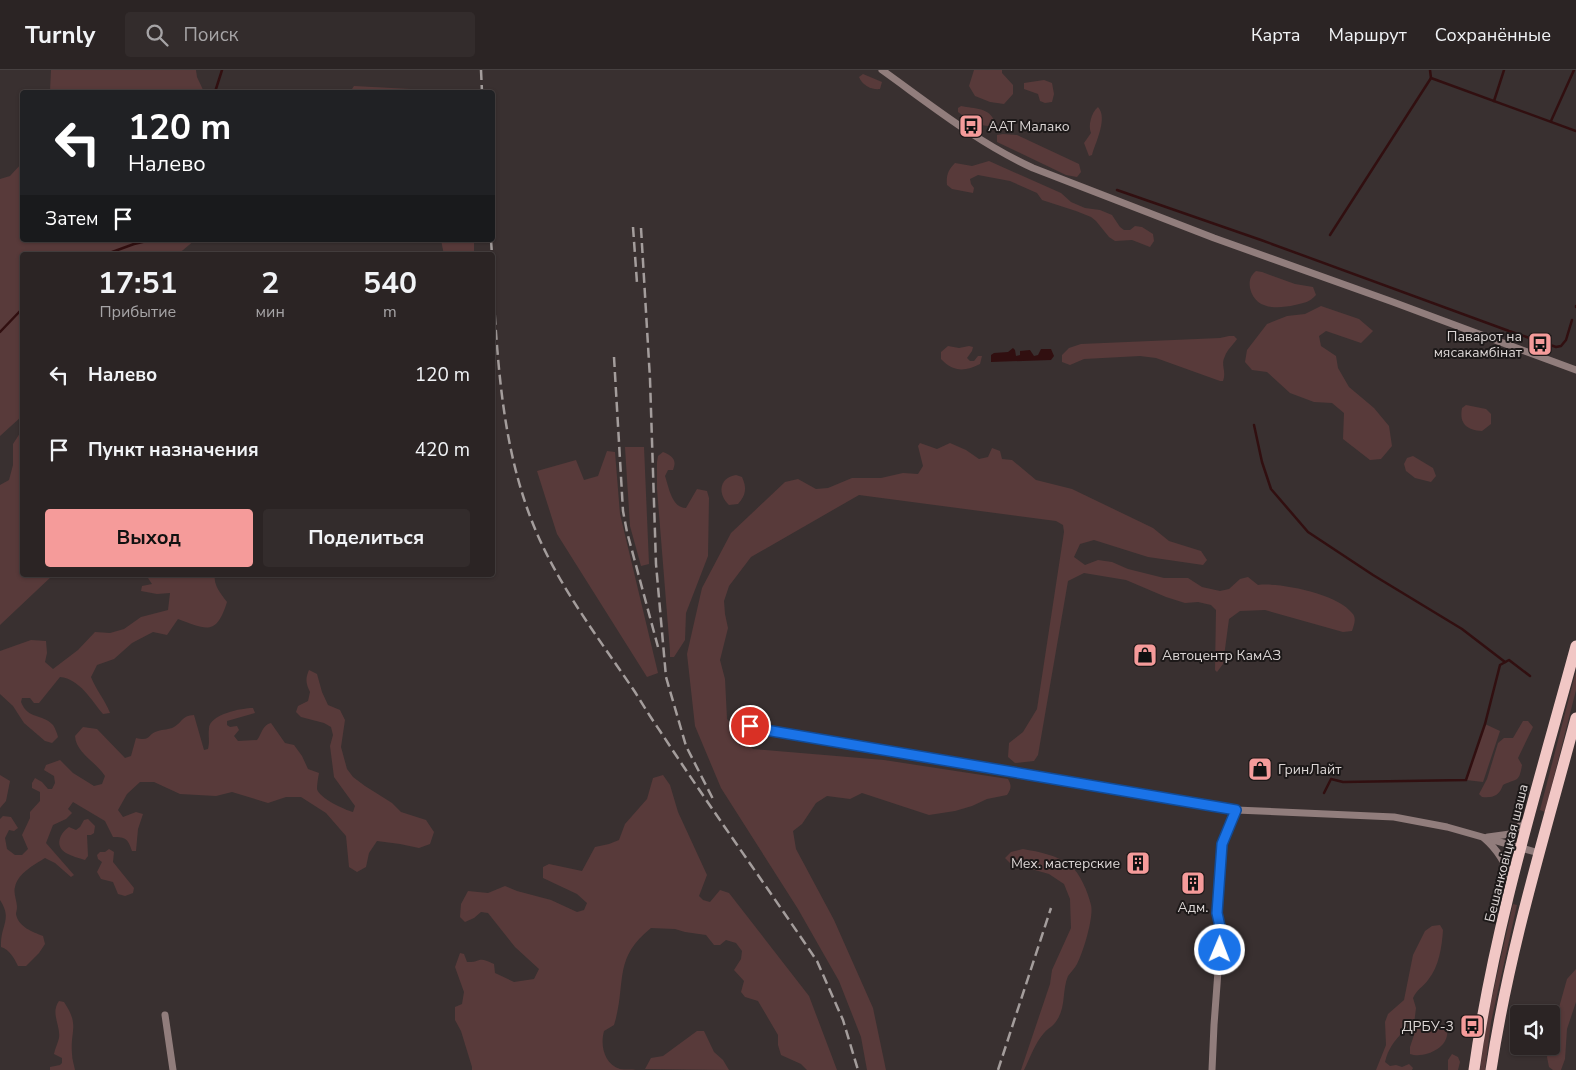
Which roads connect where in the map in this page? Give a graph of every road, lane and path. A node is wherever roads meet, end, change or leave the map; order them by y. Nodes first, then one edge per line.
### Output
1 (882, 70) edge
2 (1576, 370) edge
3 (1576, 646) edge
4 (1576, 718) edge
5 (750, 726) dead end
6 (1236, 810) junction
7 (1529, 818) junction
8 (1484, 838) junction
9 (1522, 848) junction
10 (1539, 853) junction
11 (1512, 885) junction
12 (165, 1015) dead end
13 (173, 1070) edge
14 (1212, 1070) edge
15 (1474, 1070) edge
16 (1491, 1070) edge

1 - 2 street
3 - 7 main road, Бешанковіцкая шаша
4 - 10 main road
5 - 6 street
6 - 8 street
6 - 14 street
7 - 8 street
7 - 9 main road, Бешанковіцкая шаша
8 - 9 street
8 - 11 street
9 - 10 street
9 - 11 main road, Бешанковіцкая шаша
10 - 16 main road
11 - 15 main road, Бешанковіцкая шаша
12 - 13 street

